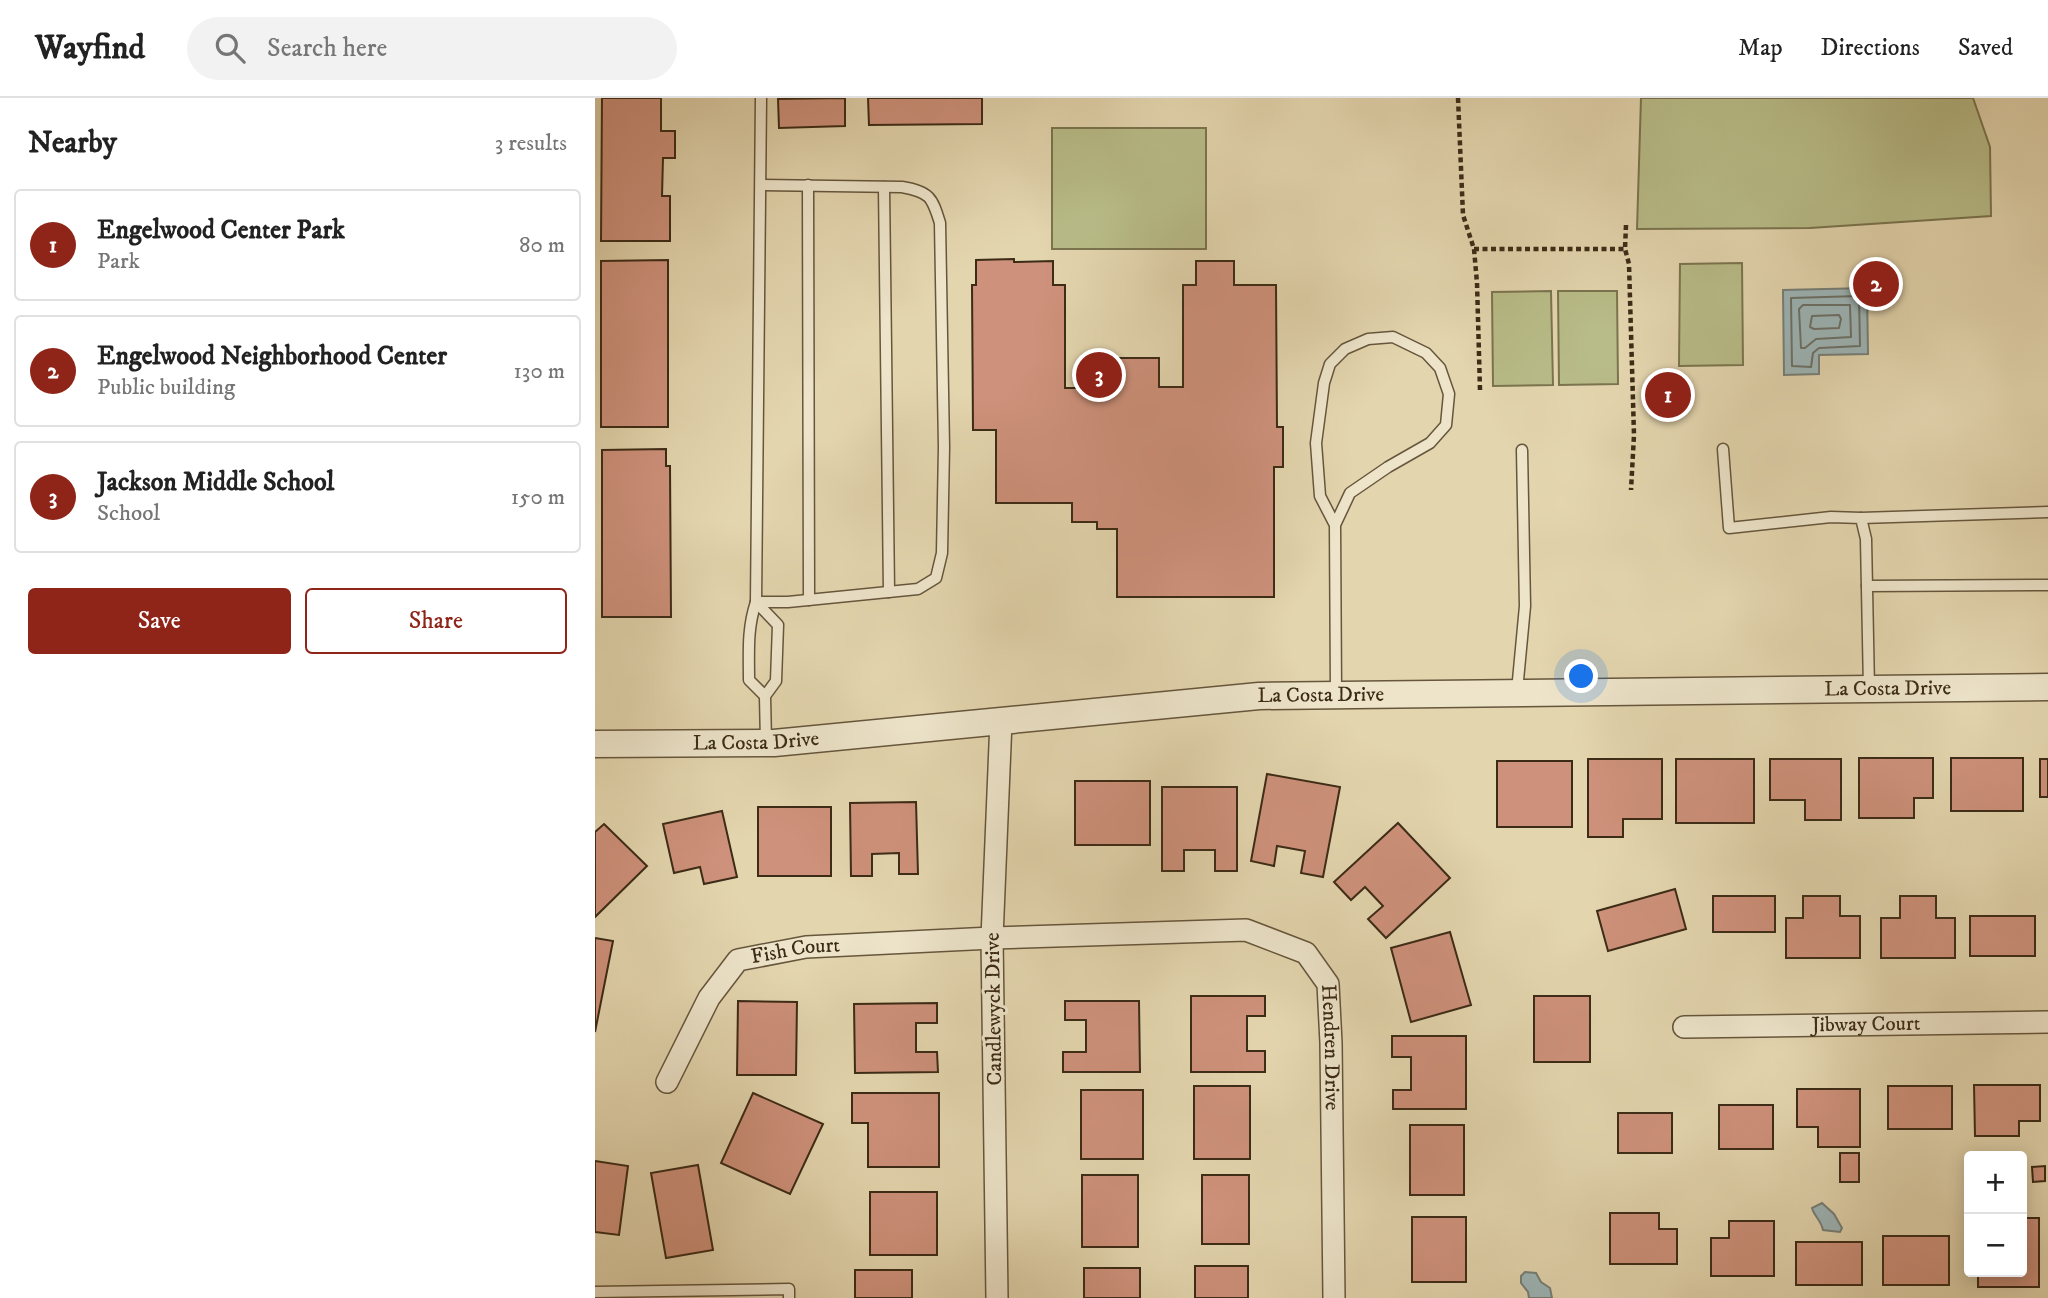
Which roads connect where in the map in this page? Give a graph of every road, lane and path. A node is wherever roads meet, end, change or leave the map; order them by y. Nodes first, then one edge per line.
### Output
1 (761, 98) edge
2 (1458, 98) edge
3 (761, 185) junction
4 (808, 185) junction
5 (884, 187) junction
6 (1626, 225) dead end
7 (1473, 249) junction
8 (1625, 249) junction
9 (1480, 390) dead end
10 (1723, 449) dead end
11 (1523, 450) dead end
12 (1631, 491) dead end
13 (2048, 512) edge
14 (1861, 518) junction
15 (1335, 525) junction
16 (2048, 585) edge
17 (1867, 586) junction
18 (889, 592) junction
19 (810, 600) junction
20 (756, 602) junction
21 (2048, 687) edge
22 (1869, 689) junction
23 (1517, 691) junction
24 (1336, 694) junction
25 (765, 696) junction
26 (1001, 721) junction
27 (766, 743) junction
28 (595, 744) edge
29 (992, 938) junction
30 (2048, 1022) edge
31 (1684, 1027) dead end
32 (667, 1082) dead end
33 (595, 1292) edge
34 (789, 1298) edge
35 (997, 1298) edge
36 (1333, 1298) edge

1 - 3 lane
2 - 7 path
3 - 4 lane
3 - 20 lane
4 - 5 lane
4 - 19 lane
5 - 18 lane
5 - 18 lane
6 - 8 path
7 - 8 path
7 - 9 path
8 - 12 path
10 - 14 lane
11 - 23 lane
13 - 14 lane
14 - 17 lane
15 - 15 lane
15 - 24 lane
16 - 17 lane
17 - 22 lane
18 - 19 lane
19 - 20 lane
20 - 25 lane
20 - 25 lane
21 - 22 street, La Costa Drive
22 - 23 street, La Costa Drive
23 - 24 street, La Costa Drive
24 - 26 street, La Costa Drive
25 - 27 lane
26 - 27 street, La Costa Drive
26 - 29 street, Candlewyck Drive
27 - 28 street, La Costa Drive
29 - 32 street, Fish Court
29 - 35 street, Candlewyck Drive
29 - 36 street, Hendren Drive
30 - 31 street, Jibway Court
33 - 34 lane

